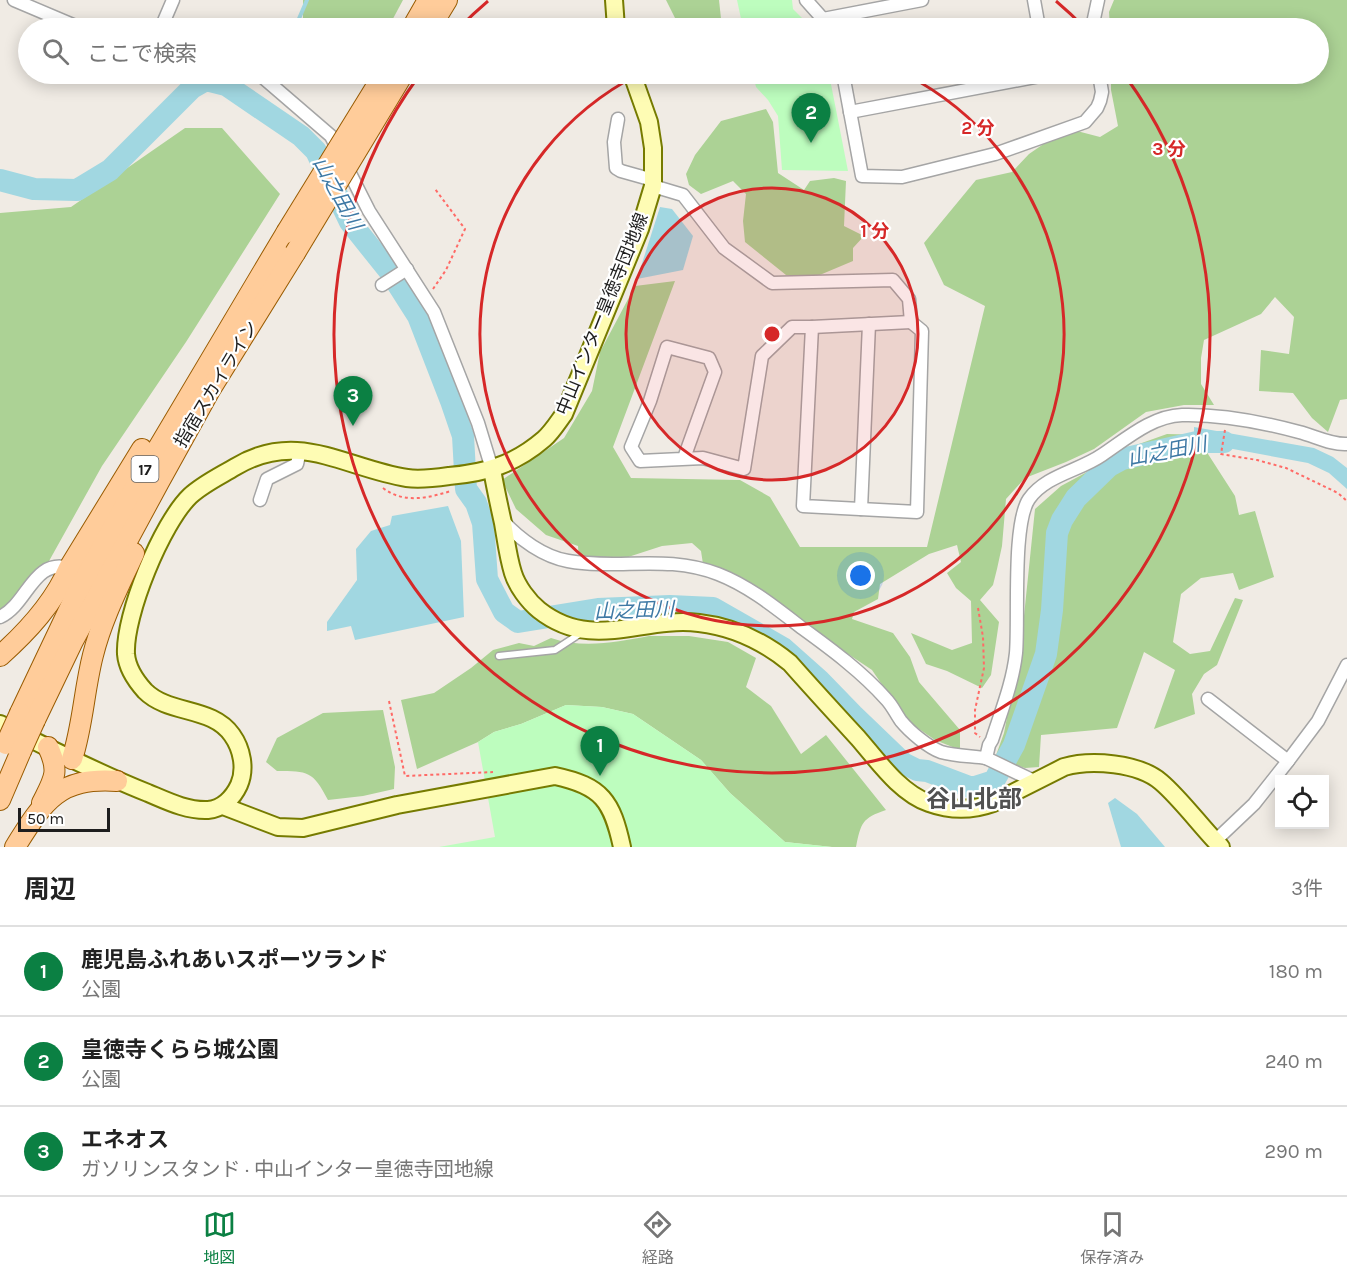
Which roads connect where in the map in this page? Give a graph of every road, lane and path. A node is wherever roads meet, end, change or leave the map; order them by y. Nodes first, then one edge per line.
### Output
1 (14, 0) edge
2 (173, 0) edge
3 (428, 0) edge
4 (447, 0) edge
5 (614, 0) edge
6 (806, 0) edge
7 (922, 0) edge
8 (1034, 0) edge
9 (1097, 1) edge
10 (56, 18) edge
11 (165, 18) edge
12 (418, 18) edge
13 (436, 18) edge
14 (615, 18) edge
15 (822, 18) edge
16 (851, 18) edge
17 (1035, 18) edge
18 (1094, 18) edge
19 (271, 84) edge
20 (378, 84) edge
21 (397, 84) edge
22 (636, 84) edge
23 (845, 84) edge
24 (996, 84) edge
25 (1101, 84) edge
26 (850, 112) junction
27 (618, 119) dead end
28 (653, 183) junction
29 (435, 189) dead end
30 (407, 268) junction
31 (382, 285) dead end
32 (426, 299) junction
33 (911, 322) junction
34 (870, 324) junction
35 (812, 327) junction
36 (210, 390) junction
37 (188, 394) junction
38 (1227, 418) junction
39 (1343, 444) edge
40 (300, 451) junction
41 (1347, 456) edge
42 (684, 458) junction
43 (486, 471) junction
44 (260, 500) dead end
45 (1347, 501) edge
46 (861, 509) junction
47 (502, 520) junction
48 (69, 568) junction
49 (978, 608) dead end
50 (0, 617) edge
51 (580, 630) junction
52 (0, 656) edge
53 (499, 656) dead end
54 (1347, 665) edge
55 (1208, 699) dead end
56 (389, 701) dead end
57 (28, 717) junction
58 (0, 724) edge
59 (989, 745) junction
60 (48, 747) junction
61 (9, 751) edge
62 (72, 759) junction
63 (991, 760) junction
64 (1288, 761) junction
65 (405, 776) dead end
66 (1027, 778) junction
67 (117, 781) junction
68 (0, 800) edge
69 (223, 806) junction
70 (33, 819) junction
71 (1218, 844) edge
72 (15, 847) edge
73 (622, 847) edge

1 - 10 street
2 - 11 street
3 - 12 main road
4 - 13 main road
5 - 14 street
6 - 15 street
7 - 16 street
8 - 17 street
9 - 18 street
19 - 30 street
20 - 37 main road, 指宿スカイライン / 17, bridge
21 - 36 main road, 指宿スカイライン / 17, bridge
22 - 28 street, 中山インター皇徳寺団地線
23 - 26 street
24 - 26 street
25 - 26 street
27 - 28 street
28 - 33 street
28 - 43 street, 中山インター皇徳寺団地線
29 - 32 path
30 - 31 street
30 - 32 street
32 - 43 street
33 - 34 street
33 - 46 street
34 - 35 street
34 - 46 street
35 - 42 street
35 - 46 street
36 - 57 main road, 指宿スカイライン / 17
36 - 62 main road
37 - 48 main road
37 - 57 main road, 指宿スカイライン / 17
38 - 39 street
38 - 45 path
38 - 59 street
39 - 41 street
40 - 43 street, 中山インター皇徳寺団地線
40 - 44 street
40 - 69 street, 中山インター皇徳寺団地線
42 - 42 street
43 - 47 street
47 - 51 street
47 - 63 street
48 - 50 street
48 - 52 main road
49 - 59 path
51 - 53 lane
51 - 66 street
54 - 64 street
55 - 64 street
56 - 65 path
57 - 61 main road, 指宿スカイライン / 17, bridge
58 - 60 street
59 - 63 street
60 - 62 street
60 - 70 main road
61 - 68 main road, 指宿スカイライン / 17
62 - 67 street
63 - 66 street
64 - 71 street
66 - 71 street
67 - 69 street
67 - 70 main road
69 - 73 street
70 - 72 main road

